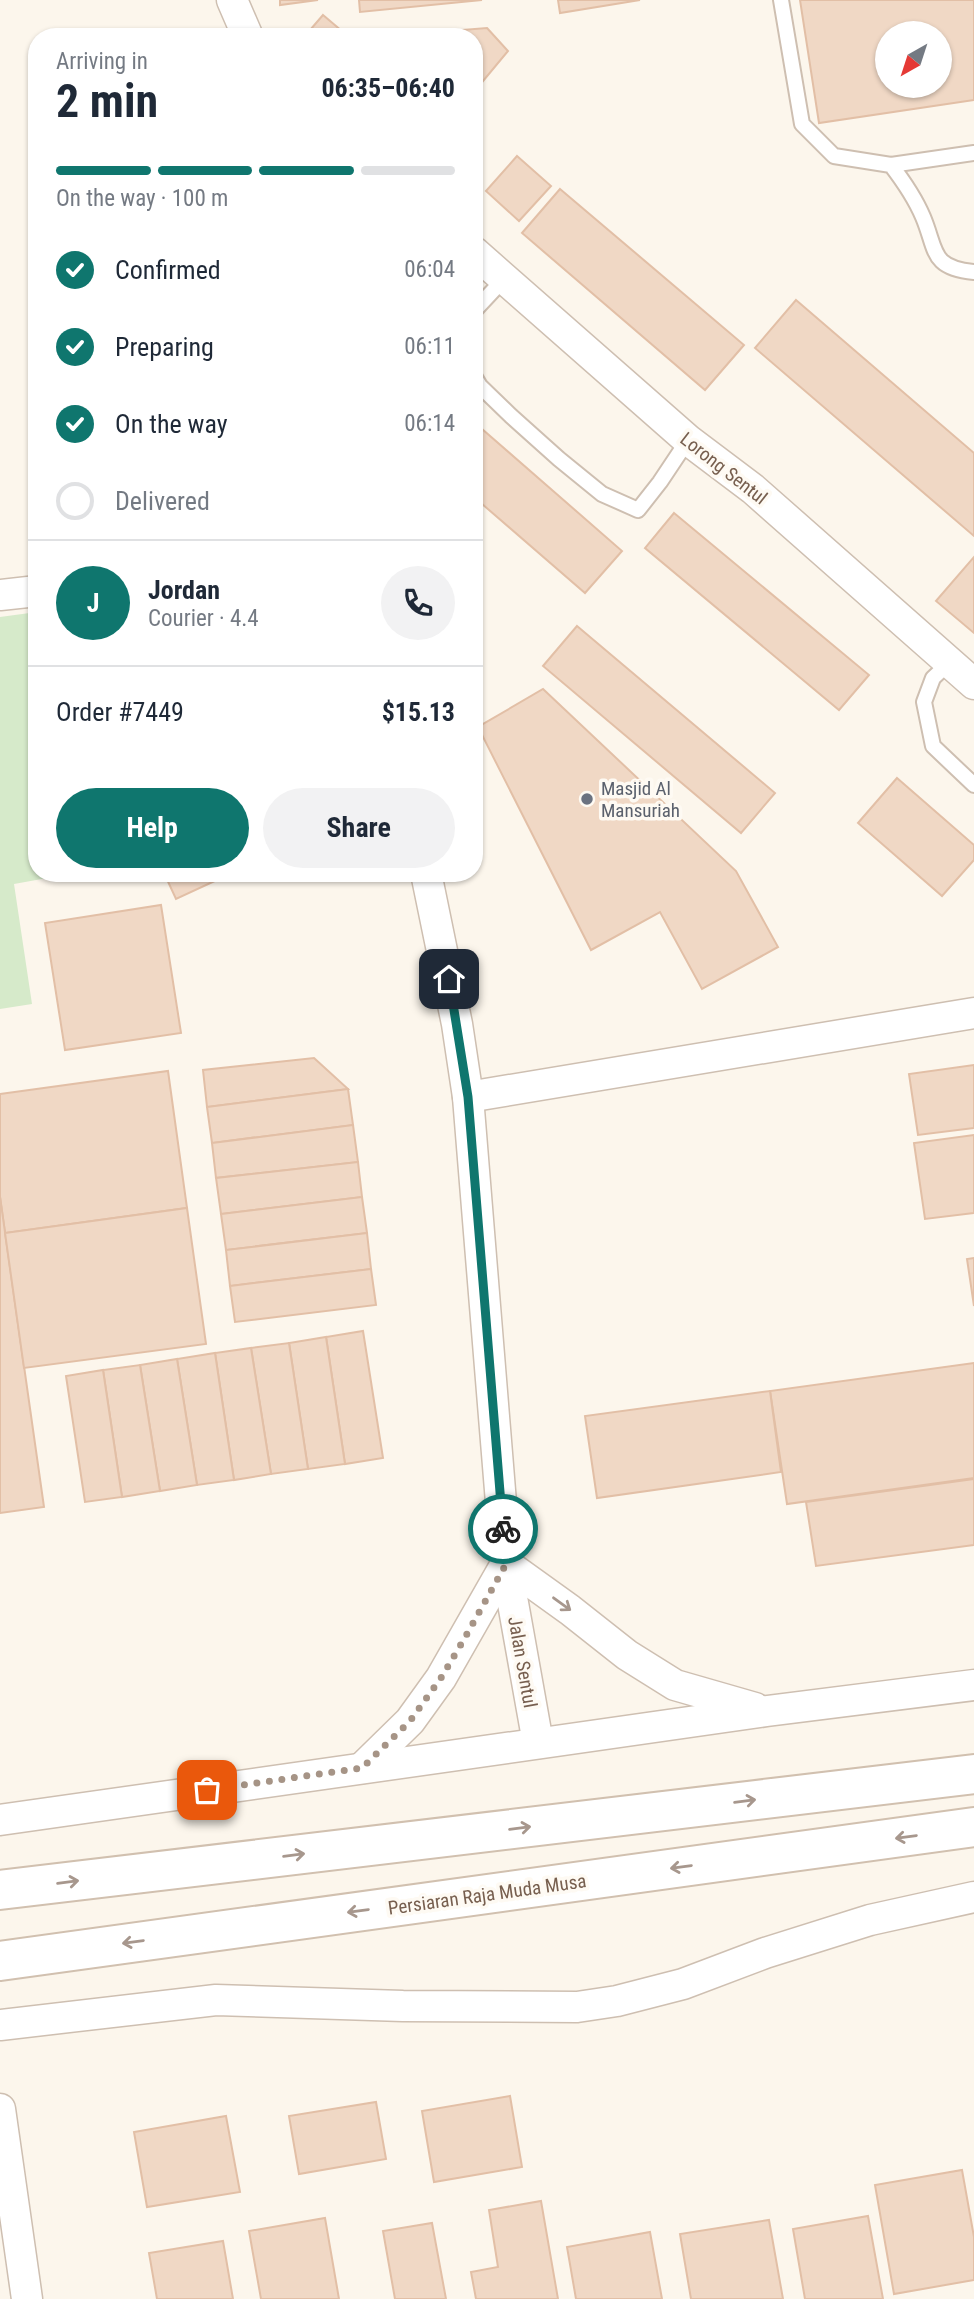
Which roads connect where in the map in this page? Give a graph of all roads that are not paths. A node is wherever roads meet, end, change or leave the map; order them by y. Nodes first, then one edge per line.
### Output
1 (233, 0) edge
2 (781, 0) edge
3 (244, 28) edge
4 (974, 153) edge
5 (891, 166) junction
6 (483, 260) edge
7 (974, 272) edge
8 (504, 279) junction
9 (483, 301) edge
10 (483, 389) edge
11 (688, 440) junction
12 (28, 592) edge
13 (0, 595) edge
14 (949, 663) junction
15 (974, 684) edge
16 (974, 785) edge
17 (428, 882) edge
18 (974, 1013) edge
19 (468, 1097) junction
20 (506, 1564) junction
21 (974, 1685) edge
22 (767, 1711) junction
23 (537, 1744) junction
24 (362, 1768) junction
25 (974, 1774) edge
26 (0, 1820) edge
27 (974, 1827) edge
28 (0, 1890) edge
29 (974, 1897) edge
30 (0, 1961) edge
31 (0, 2025) edge
32 (0, 2109) edge
33 (27, 2299) edge

1 - 3 street
2 - 5 lane
4 - 5 lane
5 - 7 lane
6 - 8 street, Lorong Sentul
8 - 9 lane
8 - 11 street, Lorong Sentul
10 - 11 lane
11 - 14 street, Lorong Sentul
12 - 13 street
14 - 15 street, Lorong Sentul
14 - 16 lane
17 - 19 street, Jalan Sentul
18 - 19 street
19 - 20 street, Jalan Sentul
20 -> 22 street
20 - 23 street, Jalan Sentul
20 - 24 street
21 - 22 street
22 - 23 street
23 - 24 street
24 - 26 street
28 -> 25 main road
27 -> 30 main road, Persiaran Raja Muda Musa
29 - 31 street
32 - 33 street

